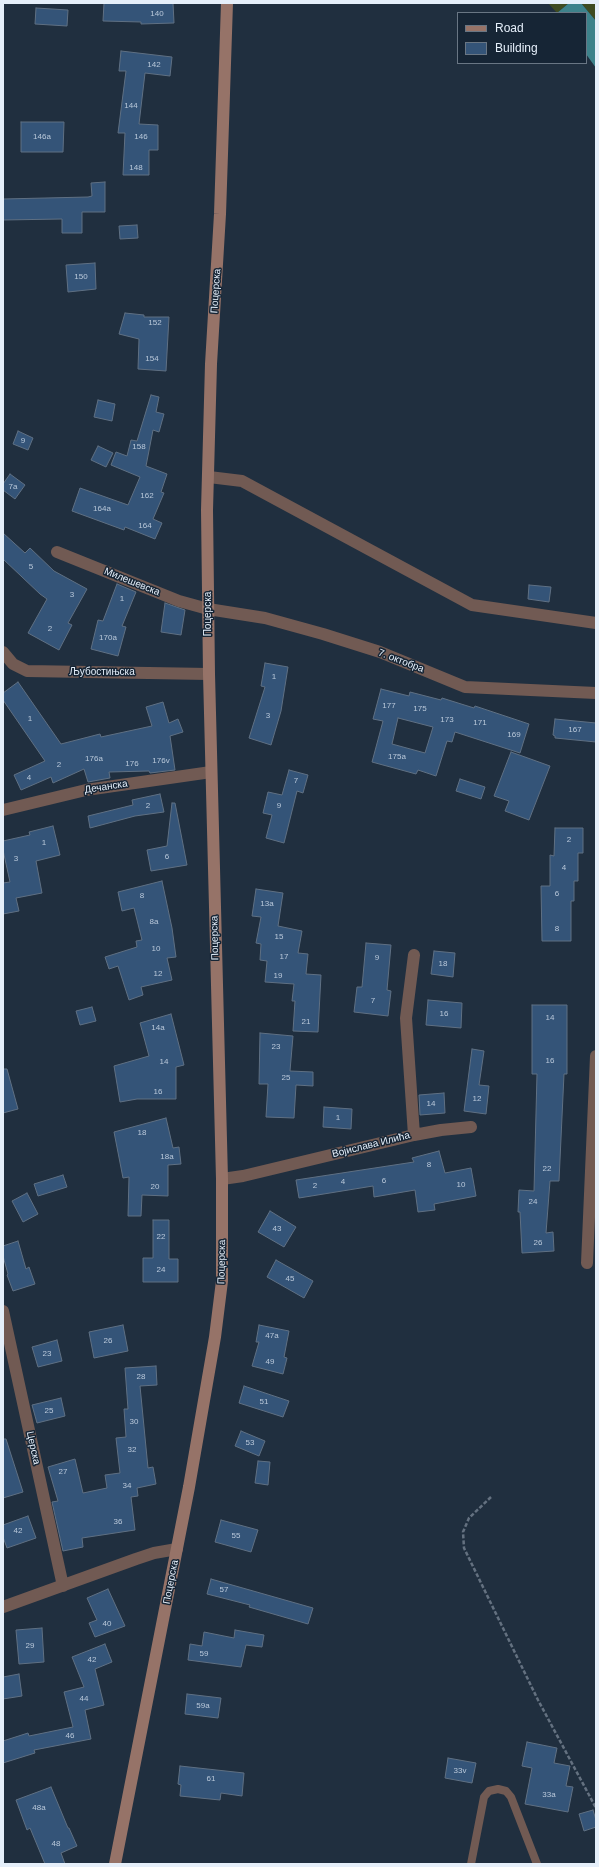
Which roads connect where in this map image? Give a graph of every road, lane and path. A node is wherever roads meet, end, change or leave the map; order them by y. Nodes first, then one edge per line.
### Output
1 (227, 3) edge
2 (209, 477) junction
3 (57, 552) dead end
4 (208, 608) junction
5 (596, 623) edge
6 (3, 652) edge
7 (209, 674) junction
8 (596, 694) edge
9 (211, 772) junction
10 (3, 810) edge
11 (414, 954) dead end
12 (596, 1056) edge
13 (471, 1128) dead end
14 (414, 1135) junction
15 (222, 1179) junction
16 (587, 1263) dead end
17 (3, 1311) edge
18 (491, 1497) dead end
19 (177, 1550) junction
20 (63, 1586) junction
21 (3, 1607) edge
22 (596, 1808) edge
23 (115, 1864) edge
24 (471, 1864) edge
25 (537, 1864) edge

1 - 2 main road, Поцерска
2 - 4 main road, Поцерска
2 - 5 street
3 - 4 street, Милешевска
4 - 7 main road, Поцерска
4 - 8 street, 7. октобра
6 - 7 street, Љубостињска
7 - 9 main road, Поцерска
9 - 10 street, Дечанска
9 - 15 main road, Поцерска
11 - 14 street, Војислава Илића
12 - 16 street
13 - 14 street
14 - 15 street, Војислава Илића
15 - 19 main road, Поцерска
17 - 20 street, Церска
18 - 22 path
19 - 20 street
19 - 23 main road, Поцерска
20 - 21 street
24 - 25 lane

